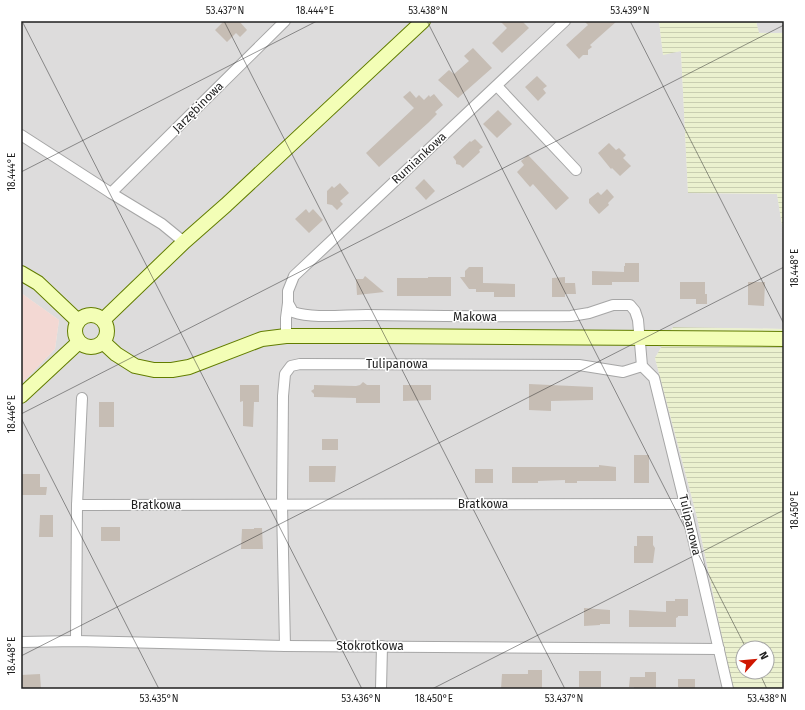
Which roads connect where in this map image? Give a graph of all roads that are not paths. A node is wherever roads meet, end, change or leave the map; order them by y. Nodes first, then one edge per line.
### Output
1 (285, 21) edge
2 (423, 21) edge
3 (566, 21) edge
4 (497, 86) junction
5 (21, 135) edge
6 (576, 170) dead end
7 (111, 193) junction
8 (184, 242) junction
9 (21, 273) edge
10 (288, 303) junction
11 (103, 320) junction
12 (78, 321) junction
13 (286, 336) junction
14 (640, 338) junction
15 (784, 339) edge
16 (79, 342) junction
17 (103, 342) junction
18 (642, 366) junction
19 (21, 396) edge
20 (82, 398) dead end
21 (685, 504) junction
22 (77, 505) junction
23 (282, 505) junction
24 (76, 641) junction
25 (21, 642) edge
26 (285, 646) junction
27 (382, 646) junction
28 (719, 649) junction
29 (382, 689) edge
30 (728, 689) edge

1 - 7 street, Jarzębinowa
2 - 8 street
3 - 4 street, Rumiankowa
4 - 6 street
4 - 10 street, Rumiankowa
5 - 7 street
7 - 8 street
8 - 11 street
9 - 12 street
10 - 13 street, Rumiankowa
10 - 14 street, Makowa
11 - 12 street
11 - 17 street
12 - 16 street
13 - 14 street
13 - 17 street
14 - 15 street
14 - 18 street
16 - 17 street
16 - 19 street
18 - 21 street, Tulipanowa
18 - 23 street, Tulipanowa
20 - 22 street
21 - 23 street, Bratkowa
21 - 28 street, Tulipanowa
22 - 23 street, Bratkowa
22 - 24 street
23 - 26 street
24 - 25 street, Stokrotkowa
24 - 26 street, Stokrotkowa
26 - 27 street, Stokrotkowa
27 - 28 street, Stokrotkowa
27 - 29 street
28 - 30 street, Tulipanowa

